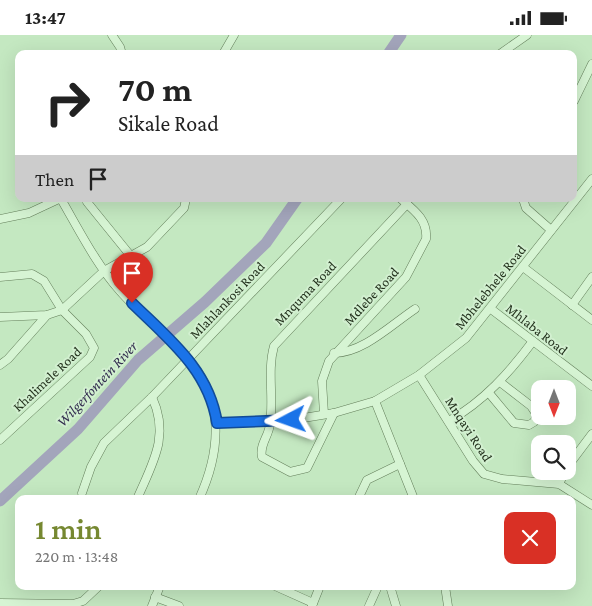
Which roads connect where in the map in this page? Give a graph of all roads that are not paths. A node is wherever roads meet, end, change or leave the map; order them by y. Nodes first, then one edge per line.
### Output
1 (112, 35) edge
2 (234, 35) edge
3 (527, 35) edge
4 (121, 50) edge
5 (225, 50) edge
6 (506, 50) edge
7 (592, 64) edge
8 (577, 95) edge
9 (592, 179) edge
10 (577, 198) edge
11 (53, 202) edge
12 (62, 202) edge
13 (89, 202) edge
14 (185, 202) edge
15 (338, 202) edge
16 (403, 202) edge
17 (405, 202) edge
18 (524, 202) edge
19 (574, 202) edge
20 (0, 219) edge
21 (551, 230) junction
22 (130, 255) junction
23 (523, 267) junction
24 (104, 271) junction
25 (0, 277) edge
26 (592, 277) edge
27 (572, 305) junction
28 (415, 309) dead end
29 (491, 309) junction
30 (62, 310) junction
31 (47, 315) junction
32 (0, 317) edge
33 (592, 320) edge
34 (533, 341) junction
35 (334, 353) junction
36 (188, 358) junction
37 (0, 365) edge
38 (419, 375) junction
39 (500, 382) junction
40 (592, 386) edge
41 (488, 393) junction
42 (152, 397) junction
43 (375, 401) junction
44 (334, 413) junction
45 (324, 414) junction
46 (449, 421) junction
47 (271, 422) junction
48 (217, 423) junction
49 (592, 434) edge
50 (0, 440) edge
51 (576, 455) edge
52 (400, 464) junction
53 (561, 480) edge
54 (559, 484) junction
55 (82, 493) dead end
56 (139, 495) edge
57 (201, 495) edge
58 (360, 495) edge
59 (412, 495) edge
60 (592, 505) edge
61 (94, 590) edge
62 (158, 590) edge
63 (283, 590) edge
64 (319, 590) edge
65 (376, 590) edge
66 (391, 590) edge
67 (446, 590) edge
68 (155, 597) junction
69 (0, 603) edge
70 (313, 605) edge
71 (152, 606) edge
72 (179, 606) edge
73 (369, 606) edge
74 (396, 606) edge
75 (448, 606) edge

1 - 4 street
2 - 5 street
3 - 6 street
7 - 8 street
9 - 10 street, Mbhelebhele Road
11 - 20 street
12 - 24 street
13 - 22 street
14 - 22 street
15 - 36 street, Mlahlankosi Road
16 - 47 street, Mnquma Road
17 - 35 street, Mdlebe Road
18 - 21 street
19 - 21 street, Mbhelebhele Road
21 - 23 street, Mbhelebhele Road
22 - 24 street
23 - 27 street
23 - 29 street, Mbhelebhele Road
24 - 30 street
24 - 36 street
25 - 30 street
26 - 27 street
27 - 33 street
28 - 35 street
29 - 34 street, Mhlaba Road
29 - 38 street, Mbhelebhele Road
30 - 31 street
30 - 50 street, Khalimele Road
31 - 32 street
31 - 37 street
34 - 39 street
34 - 40 street, Mhlaba Road
35 - 45 street, Mdlebe Road
36 - 42 street, Mlahlankosi Road
36 - 48 street
38 - 43 street, Mbhelebhele Road
38 - 46 street, Mnqayi Road
39 - 41 street
39 - 41 street
41 - 46 street
42 - 55 street, Mlahlankosi Road
42 - 56 street
43 - 44 street, Mbhelebhele Road
43 - 52 street
44 - 45 street, Mbhelebhele Road
44 - 47 street
45 - 47 street, Mbhelebhele Road
46 - 54 street, Mnqayi Road
47 - 48 street, Mbhelebhele Road
48 - 57 street
49 - 51 street
52 - 58 street
52 - 59 street
53 - 54 street
54 - 60 street, Mnqayi Road
61 - 69 street
62 - 68 street
63 - 70 street
64 - 70 street
65 - 73 street
66 - 74 street
67 - 75 street
68 - 71 street
68 - 72 street

